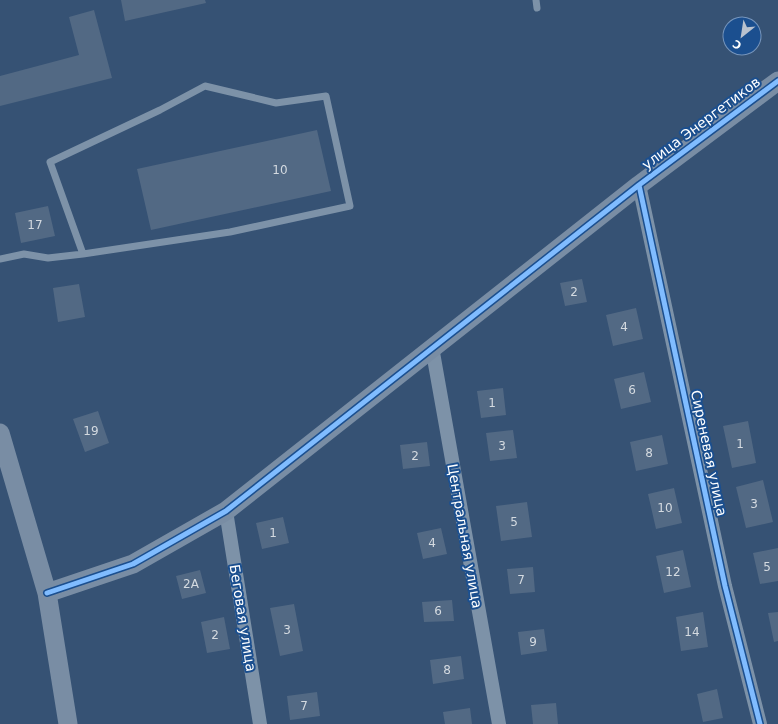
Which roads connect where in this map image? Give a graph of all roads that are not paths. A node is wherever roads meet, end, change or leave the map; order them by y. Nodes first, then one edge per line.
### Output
1 (536, 0) edge
2 (538, 8) dead end
3 (778, 81) edge
4 (639, 185) junction
5 (83, 254) junction
6 (0, 259) edge
7 (432, 347) junction
8 (0, 433) edge
9 (226, 511) junction
10 (47, 593) junction
11 (68, 724) edge
12 (260, 724) edge
13 (499, 724) edge
14 (760, 724) edge

1 - 2 lane
3 - 4 street, улица Энергетиков
4 - 7 street, улица Энергетиков
4 - 14 street, Сиреневая улица
5 - 5 lane
5 - 6 lane
7 - 9 street, улица Энергетиков
7 - 13 street, Центральная улица
8 - 10 street
9 - 10 street, улица Энергетиков
9 - 12 street, Беговая улица
10 - 11 street

